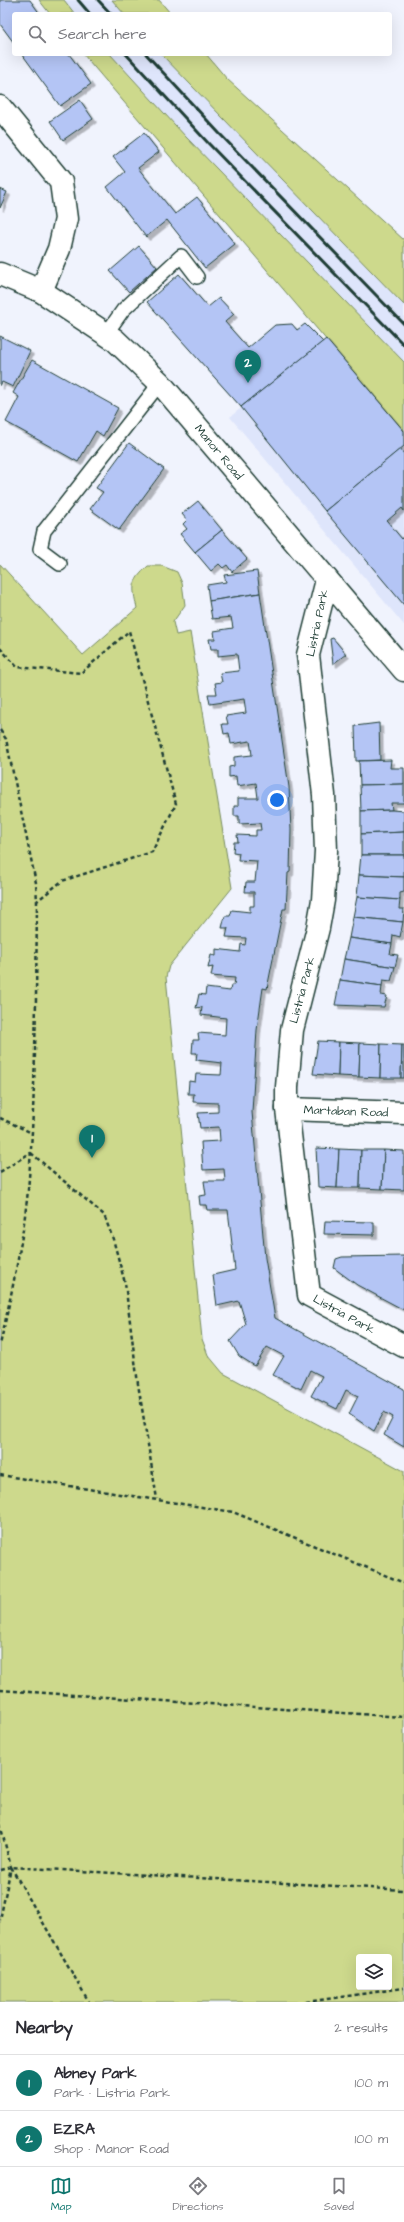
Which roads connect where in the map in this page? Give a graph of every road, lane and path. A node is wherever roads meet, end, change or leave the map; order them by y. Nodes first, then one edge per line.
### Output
1 (0, 106) edge
2 (0, 274) edge
3 (197, 276) dead end
4 (41, 291) junction
5 (106, 334) junction
6 (160, 383) junction
7 (60, 564) dead end
8 (327, 580) junction
9 (0, 648) edge
10 (404, 670) edge
11 (0, 730) edge
12 (37, 902) junction
13 (287, 1109) junction
14 (404, 1113) edge
15 (0, 1118) edge
16 (32, 1133) junction
17 (30, 1153) junction
18 (0, 1172) edge
19 (0, 1345) edge
20 (404, 1346) edge
21 (0, 1475) edge
22 (157, 1499) junction
23 (404, 1583) edge
24 (0, 1690) edge
25 (404, 1717) edge
26 (0, 1824) edge
27 (10, 1866) junction
28 (0, 1870) edge
29 (404, 1890) edge
30 (0, 1920) edge
31 (404, 1988) edge
32 (89, 2002) edge
33 (306, 2002) edge

1 - 4 street
2 - 4 street, Manor Road
3 - 5 lane
4 - 5 street, Manor Road
5 - 6 street, Manor Road
6 - 7 lane
6 - 8 street, Manor Road
8 - 10 street, Manor Road
8 - 13 street, Listria Park
9 - 12 path
11 - 12 path
12 - 16 path
13 - 14 street, Martaban Road
13 - 20 street, Listria Park
15 - 16 path
16 - 17 path
17 - 18 path
17 - 19 path
17 - 22 path
21 - 22 path
22 - 23 path
24 - 25 path
26 - 27 path
27 - 28 path
27 - 29 path
27 - 30 path
27 - 32 path
31 - 33 path

